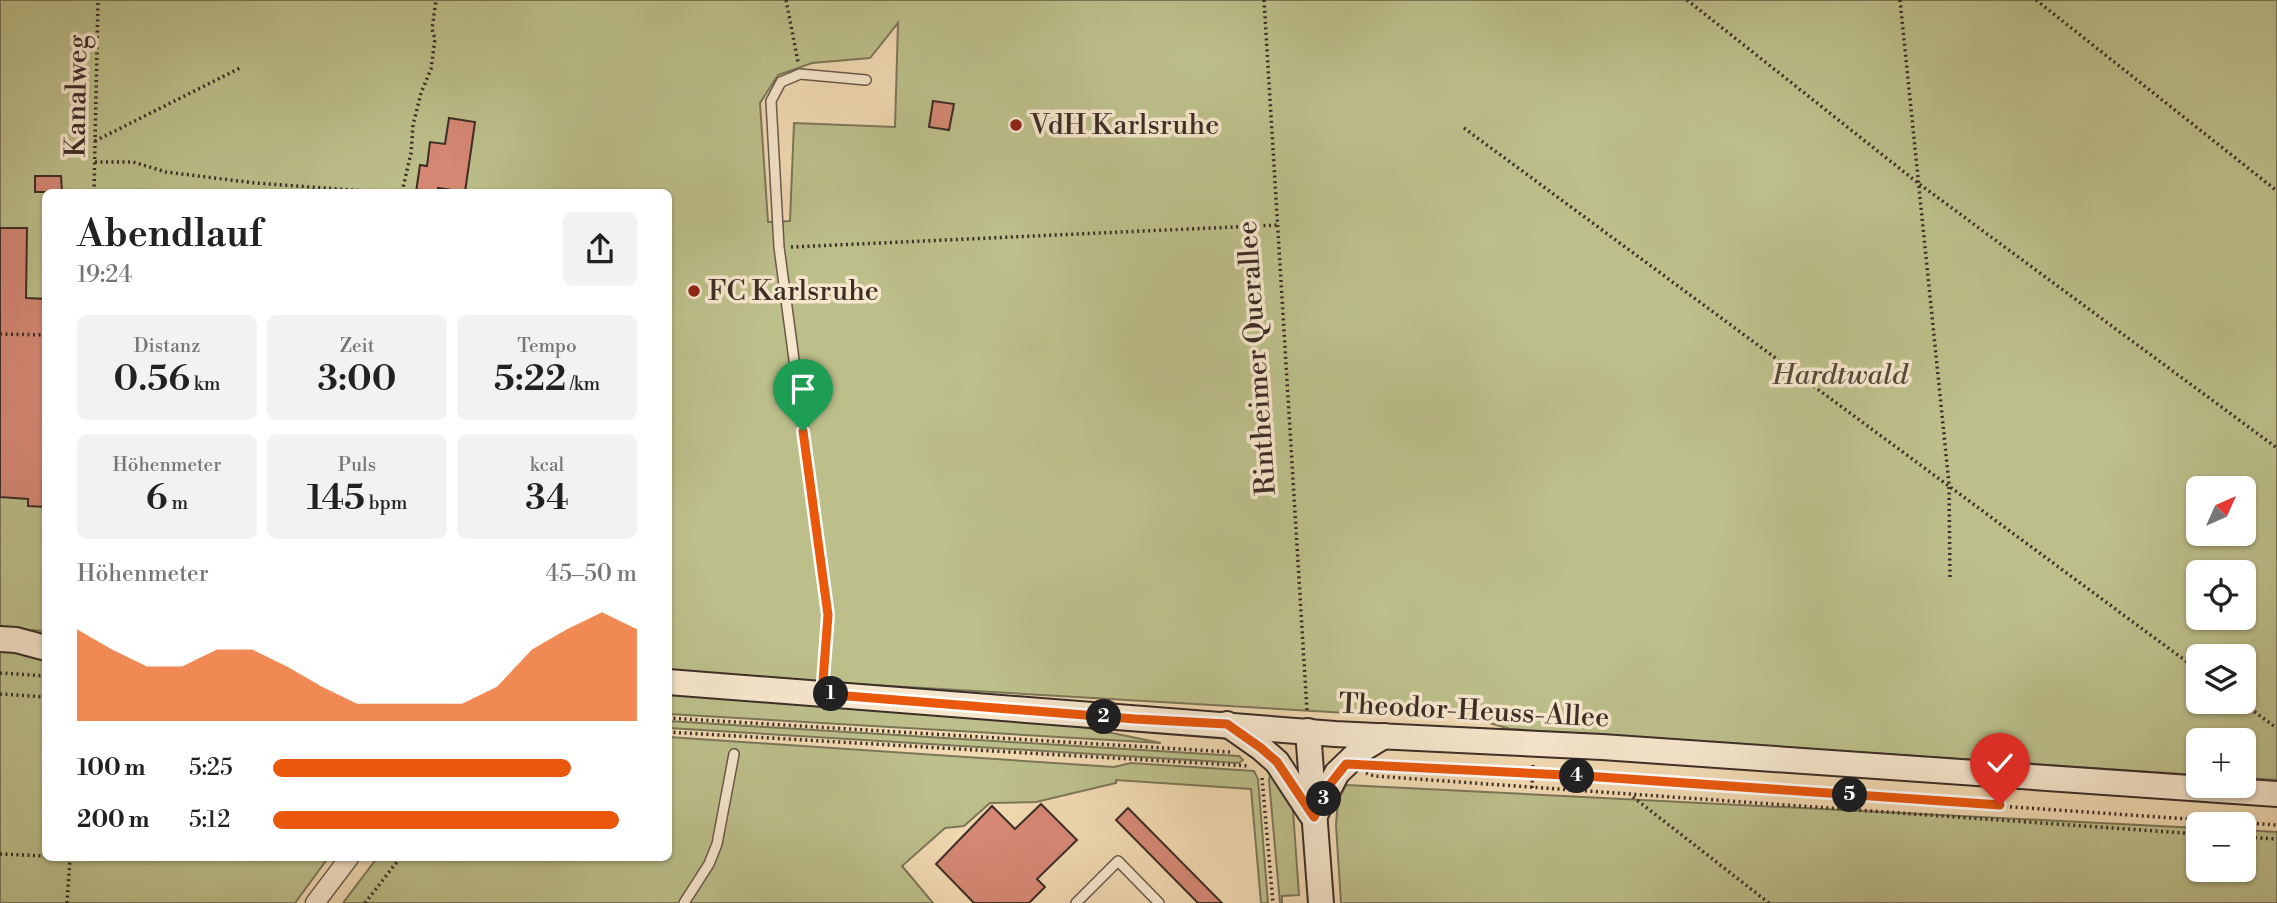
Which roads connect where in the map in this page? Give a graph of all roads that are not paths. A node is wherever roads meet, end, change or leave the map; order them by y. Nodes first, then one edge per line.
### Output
1 (866, 80) dead end
2 (42, 636) edge
3 (8, 640) edge
4 (42, 647) edge
5 (672, 682) edge
6 (822, 694) junction
7 (1308, 722) junction
8 (1227, 724) junction
9 (1384, 736) junction
10 (734, 754) dead end
11 (2277, 794) edge
12 (1314, 817) junction
13 (347, 861) edge
14 (315, 903) edge
15 (684, 903) edge
16 (1076, 903) edge
17 (1159, 903) edge
18 (1321, 903) edge

1 - 6 lane
2 - 3 main road
3 - 4 main road
5 - 6 main road, Theodor-Heuss-Allee
6 - 8 main road, Theodor-Heuss-Allee
7 - 8 main road, Theodor-Heuss-Allee
7 - 9 main road, Theodor-Heuss-Allee
7 - 12 main road
8 - 12 main road
9 - 11 main road, Theodor-Heuss-Allee
9 - 12 main road
10 - 15 lane
12 - 18 main road
13 - 14 street
16 - 17 lane

